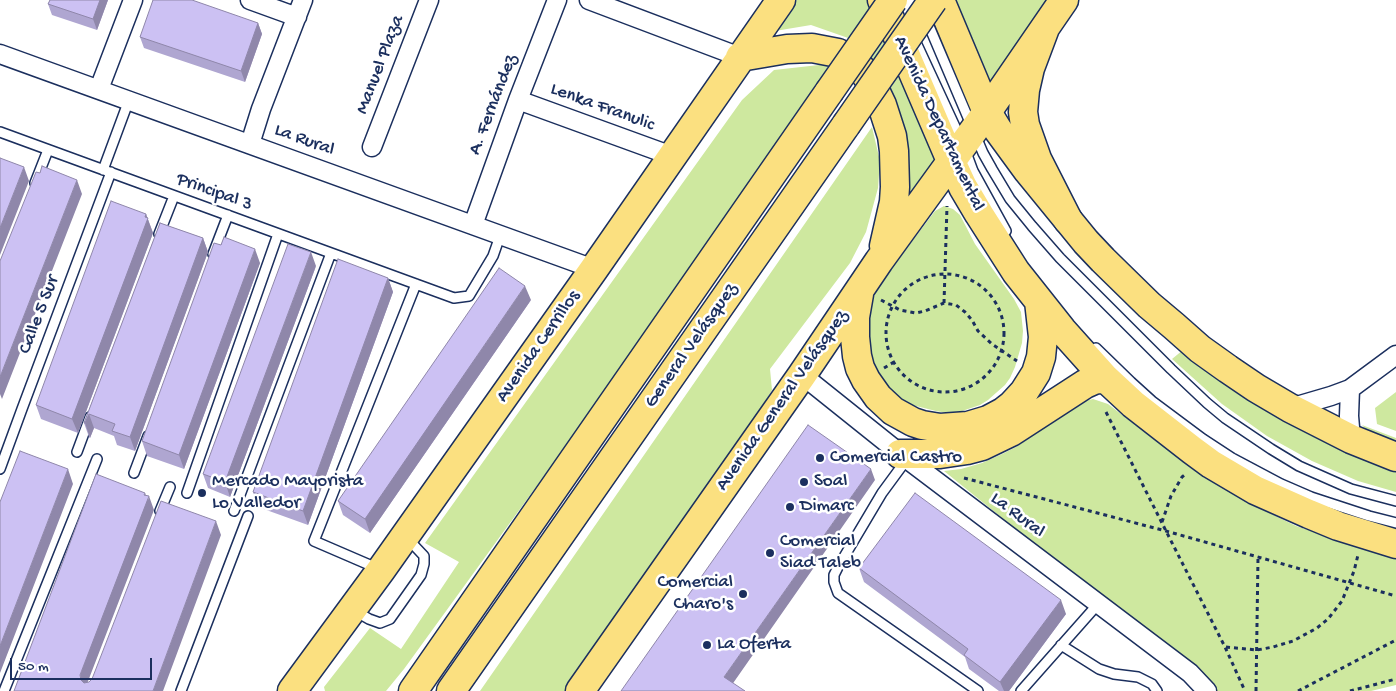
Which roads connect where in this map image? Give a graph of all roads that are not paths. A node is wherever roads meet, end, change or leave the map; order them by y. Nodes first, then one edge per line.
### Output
1 (133, 0) edge
2 (250, 0) edge
3 (303, 0) edge
4 (430, 0) edge
5 (557, 0) edge
6 (590, 0) edge
7 (781, 0) edge
8 (918, 0) edge
9 (933, 0) edge
10 (940, 0) edge
11 (1064, 0) edge
12 (893, 2) edge
13 (297, 17) junction
14 (908, 26) dead end
15 (1045, 28) junction
16 (0, 54) edge
17 (740, 58) junction
18 (99, 90) junction
19 (129, 100) junction
20 (518, 100) junction
21 (0, 132) edge
22 (968, 137) junction
23 (250, 144) junction
24 (372, 146) dead end
25 (48, 150) junction
26 (672, 156) junction
27 (107, 171) junction
28 (31, 193) edge
29 (174, 196) junction
30 (228, 215) junction
31 (1068, 220) junction
32 (473, 225) junction
33 (278, 234) junction
34 (500, 236) junction
35 (1010, 239) dead end
36 (156, 241) edge
37 (331, 253) junction
38 (211, 261) edge
39 (594, 269) junction
40 (869, 275) junction
41 (416, 284) junction
42 (1039, 301) junction
43 (1089, 341) dead end
44 (1396, 355) edge
45 (802, 375) junction
46 (1105, 378) junction
47 (1350, 389) junction
48 (94, 406) edge
49 (1290, 408) junction
50 (151, 427) edge
51 (1351, 439) junction
52 (77, 452) dead end
53 (904, 457) junction
54 (1396, 457) edge
55 (97, 459) dead end
56 (0, 469) edge
57 (134, 473) dead end
58 (170, 486) dead end
59 (186, 493) dead end
60 (1396, 501) edge
61 (234, 510) dead end
62 (248, 516) dead end
63 (1396, 523) edge
64 (155, 524) edge
65 (405, 536) junction
66 (1396, 544) edge
67 (381, 570) junction
68 (1098, 604) junction
69 (352, 610) junction
70 (1061, 645) junction
71 (4, 691) edge
72 (181, 691) edge
73 (292, 691) edge
74 (412, 691) edge
75 (451, 691) edge
76 (580, 691) edge
77 (978, 691) edge
78 (1021, 691) edge
79 (1157, 691) edge
80 (1207, 691) edge

1 - 18 street
2 - 13 street
3 - 13 street
4 - 24 street, Manuel Plaza
5 - 20 street, A. Fernández
6 - 17 street
7 - 17 main road, Avenida Cerrillos
8 - 22 lane
9 - 75 main road, General Velásquez, bridge
10 - 22 main road, Avenida Departamental
11 - 15 main road
12 - 22 main road, Avenida Departamental
12 - 74 main road, General Velásquez, bridge
13 - 23 street
14 - 22 lane
15 - 22 main road, Avenida General Velásquez
15 - 31 main road
16 - 18 street, La Rural
17 - 26 main road, Avenida Cerrillos
17 - 40 main road
18 - 19 street, La Rural
19 - 23 street, La Rural
19 - 27 lane, Calle 5 Sur
20 - 26 street, Lenka Franulic
20 - 32 street, A. Fernández
21 - 25 lane, Principal 3
22 - 31 main road, Avenida Departamental
22 - 35 lane
22 - 40 main road, Avenida General Velásquez
22 - 42 main road, Avenida Departamental
22 - 60 lane
23 - 32 street, La Rural
25 - 27 lane, Principal 3
25 - 28 lane
26 - 39 main road, Avenida Cerrillos
27 - 29 lane, Principal 3
27 - 56 lane, Calle 5 Sur
29 - 30 lane, Principal 3
29 - 36 lane
30 - 33 lane, Principal 3
30 - 38 lane
31 - 49 main road, Avenida Departamental
32 - 34 street, La Rural
33 - 37 lane, Principal 3
33 - 59 lane
34 - 39 street, La Rural
34 - 41 lane, Principal 3
37 - 41 lane, Principal 3
37 - 61 lane
39 - 65 main road, Avenida Cerrillos
40 - 42 main road
40 - 45 main road, Avenida General Velásquez
41 - 67 lane
42 - 46 main road, Avenida Departamental
43 - 63 lane
44 - 47 street
45 - 53 street, La Rural
45 - 76 main road, Avenida General Velásquez
46 - 53 main road
46 - 66 main road, Avenida Departamental
47 - 49 street
47 - 51 street
48 - 52 lane
49 - 51 main road, Avenida Departamental
50 - 57 lane
51 - 54 main road, Avenida Departamental
53 - 68 street, La Rural
53 - 77 lane
55 - 71 lane
58 - 64 lane
62 - 72 lane
65 - 67 main road, Avenida Cerrillos
65 - 69 lane
67 - 69 main road, Avenida Cerrillos
68 - 70 lane
68 - 80 street, La Rural
69 - 73 main road, Avenida Cerrillos
70 - 78 lane
70 - 79 lane

